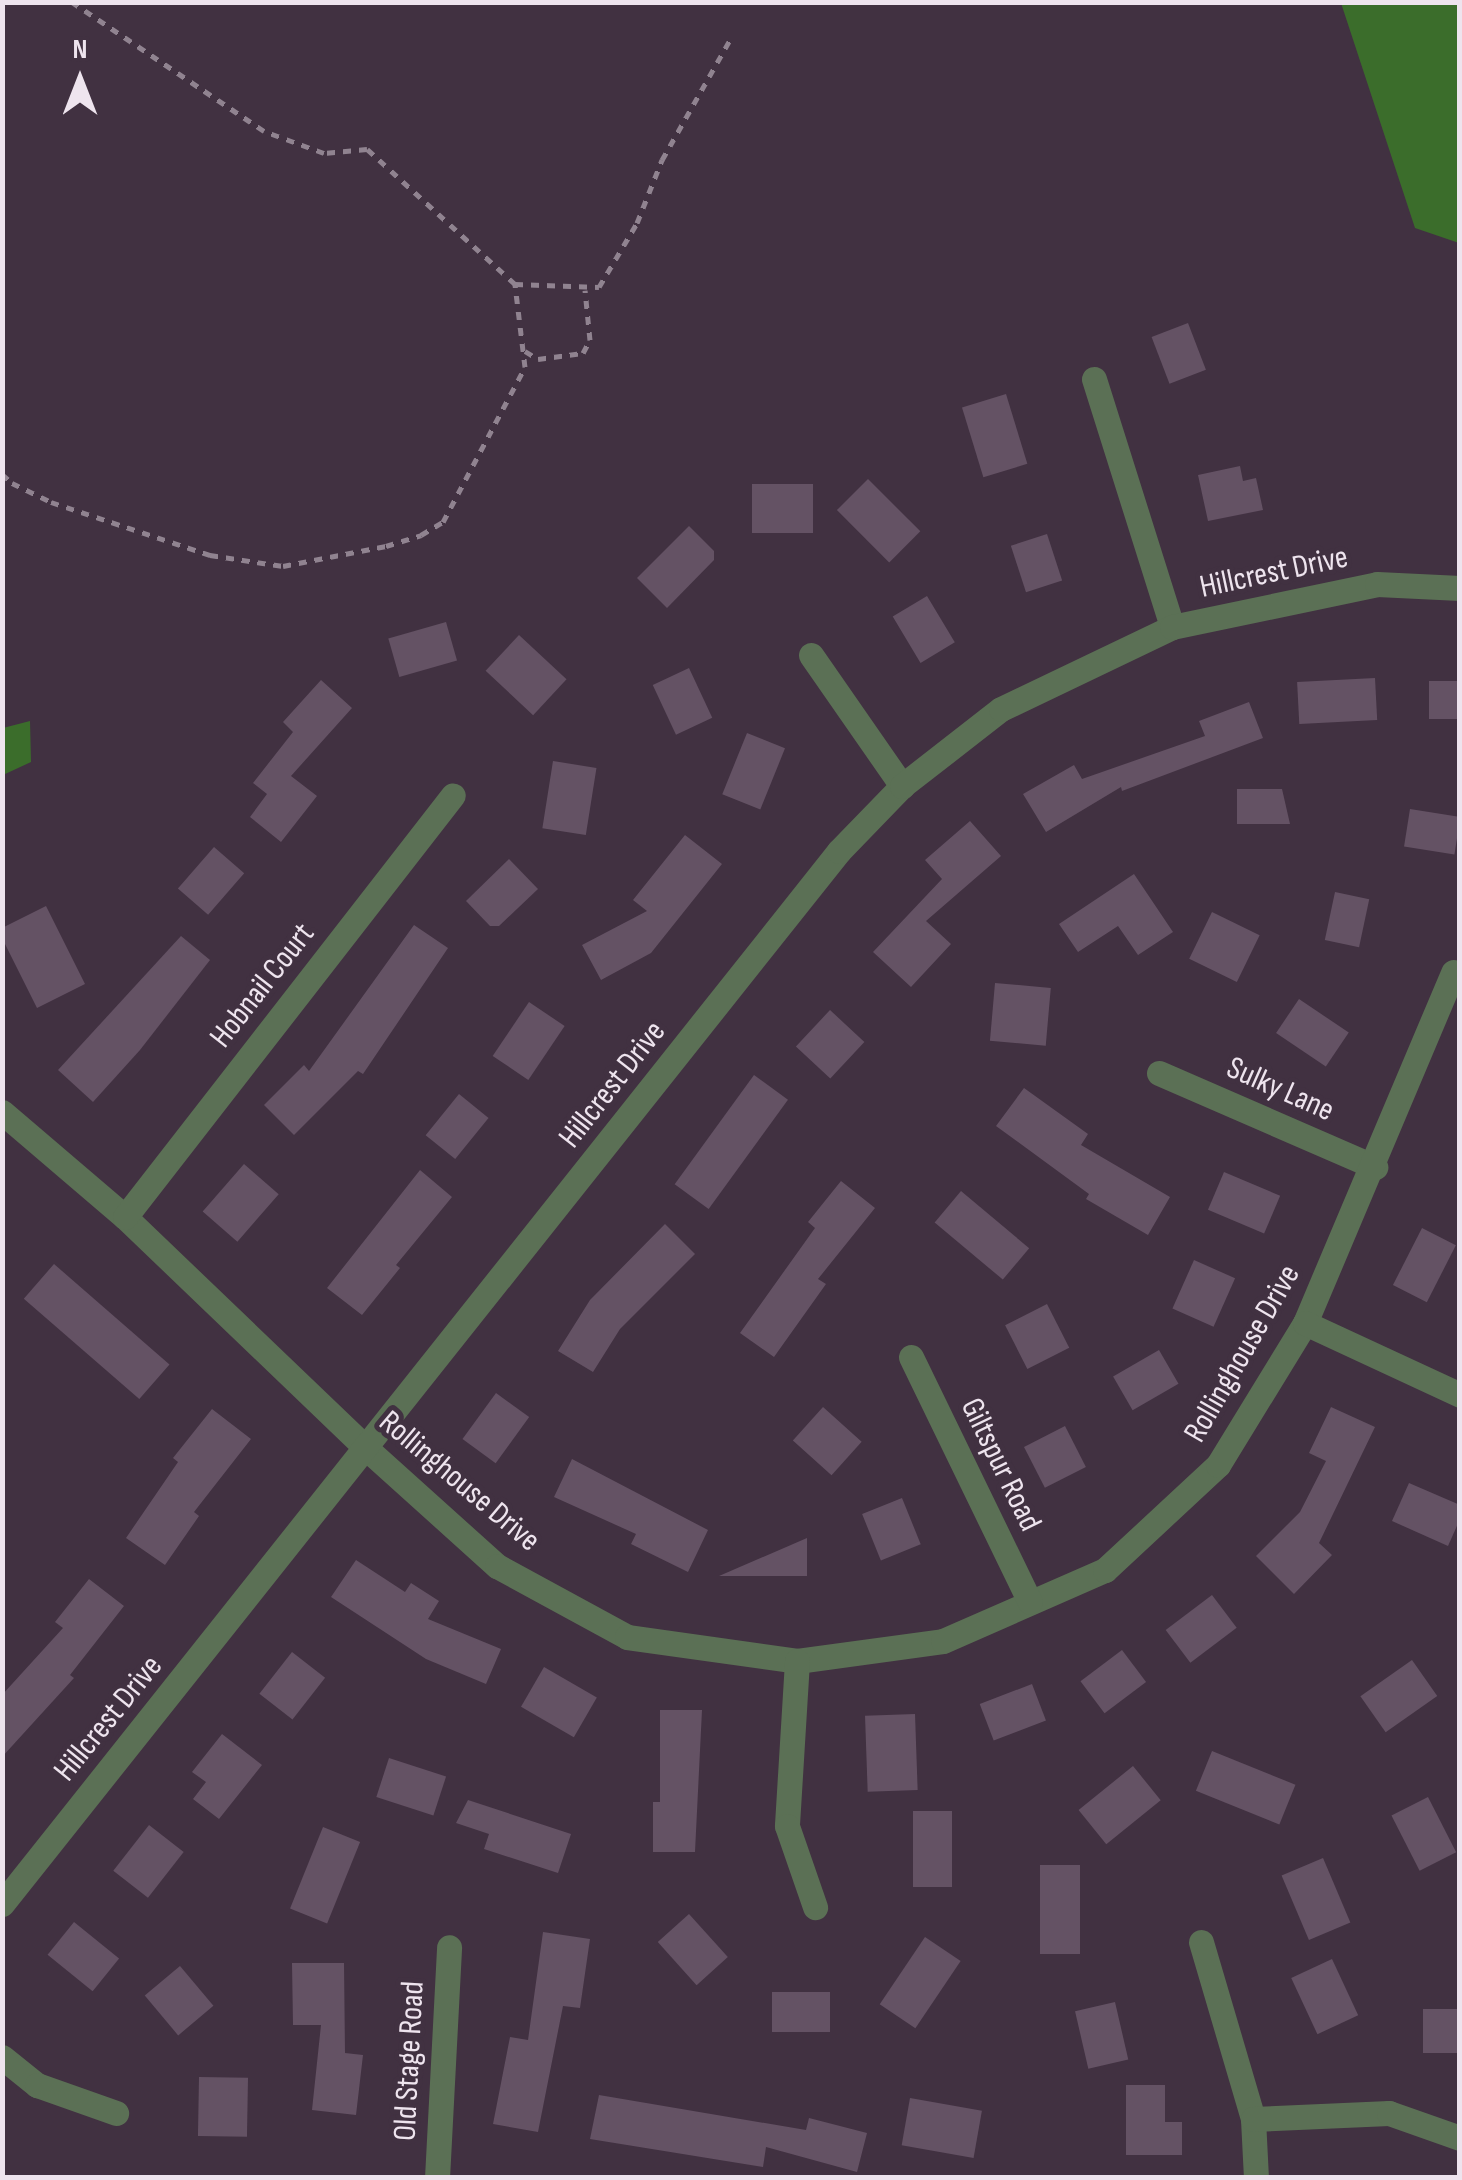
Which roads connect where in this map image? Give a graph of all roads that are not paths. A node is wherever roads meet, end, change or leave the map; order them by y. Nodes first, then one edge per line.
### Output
1 (1094, 378) dead end
2 (1460, 588) edge
3 (1172, 627) junction
4 (811, 654) dead end
5 (902, 786) junction
6 (453, 794) dead end
7 (1453, 972) dead end
8 (1160, 1073) dead end
9 (2, 1112) edge
10 (1375, 1167) junction
11 (125, 1216) junction
12 (1305, 1323) junction
13 (911, 1357) dead end
14 (1460, 1396) edge
15 (367, 1449) junction
16 (1030, 1602) junction
17 (797, 1660) junction
18 (2, 1904) edge
19 (815, 1907) dead end
20 (1201, 1942) dead end
21 (449, 1947) dead end
22 (2, 2056) edge
23 (116, 2114) dead end
24 (1253, 2119) junction
25 (1460, 2138) edge
26 (437, 2178) edge
27 (1256, 2178) edge

1 - 3 street
2 - 3 street, Hillcrest Drive
3 - 5 street, Hillcrest Drive
4 - 5 street
5 - 15 street, Hillcrest Drive
6 - 11 street, Hobnail Court
7 - 10 street, Rollinghouse Drive
8 - 10 street, Sulky Lane
9 - 11 street, Rollinghouse Drive
10 - 12 street, Rollinghouse Drive
11 - 15 street, Rollinghouse Drive
12 - 14 street
12 - 16 street, Rollinghouse Drive
13 - 16 street, Giltspur Road
15 - 17 street, Rollinghouse Drive
15 - 18 street, Hillcrest Drive
16 - 17 street, Rollinghouse Drive
17 - 19 street
20 - 24 street
21 - 26 street, Old Stage Road
22 - 23 street
24 - 25 street
24 - 27 street

